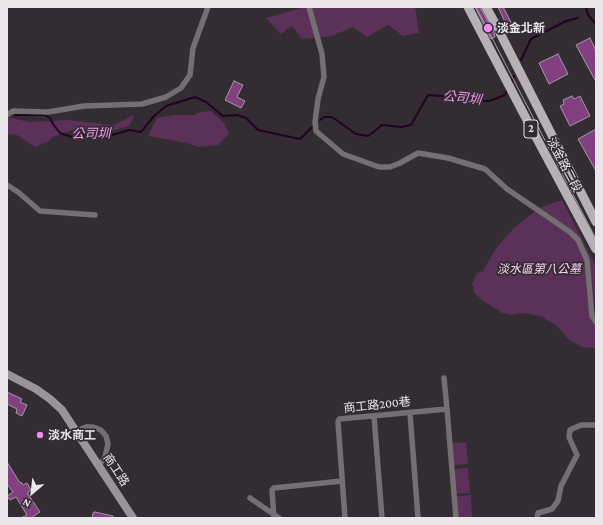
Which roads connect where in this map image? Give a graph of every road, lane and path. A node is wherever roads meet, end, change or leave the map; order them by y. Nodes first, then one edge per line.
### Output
1 (208, 7) edge
2 (309, 7) edge
3 (468, 7) edge
4 (486, 7) edge
5 (7, 115) edge
6 (7, 185) edge
7 (95, 215) dead end
8 (596, 222) edge
9 (596, 249) edge
10 (596, 322) edge
11 (7, 374) edge
12 (444, 378) dead end
13 (447, 409) junction
14 (410, 413) junction
15 (374, 416) junction
16 (596, 425) edge
17 (76, 431) junction
18 (99, 466) junction
19 (342, 481) junction
20 (250, 498) dead end
21 (274, 516) edge
22 (133, 518) edge
23 (279, 518) edge
24 (345, 518) edge
25 (382, 518) edge
26 (418, 518) edge
27 (456, 518) edge
28 (537, 518) edge

1 - 5 street
2 - 10 street
3 - 9 main road, 淡金路二段 / 2
4 - 8 main road, 淡金路二段 / 2
6 - 7 street
11 - 17 street, 商工路
12 - 13 street
13 - 14 street, 商工路200巷
13 - 27 street
14 - 15 street, 商工路200巷
14 - 26 street
15 - 19 street, 商工路200巷
15 - 25 street
16 - 28 street
17 - 18 street, 商工路
17 - 18 street
18 - 22 street, 商工路
19 - 21 street
19 - 24 street, 商工路200巷
20 - 21 street
21 - 23 street

